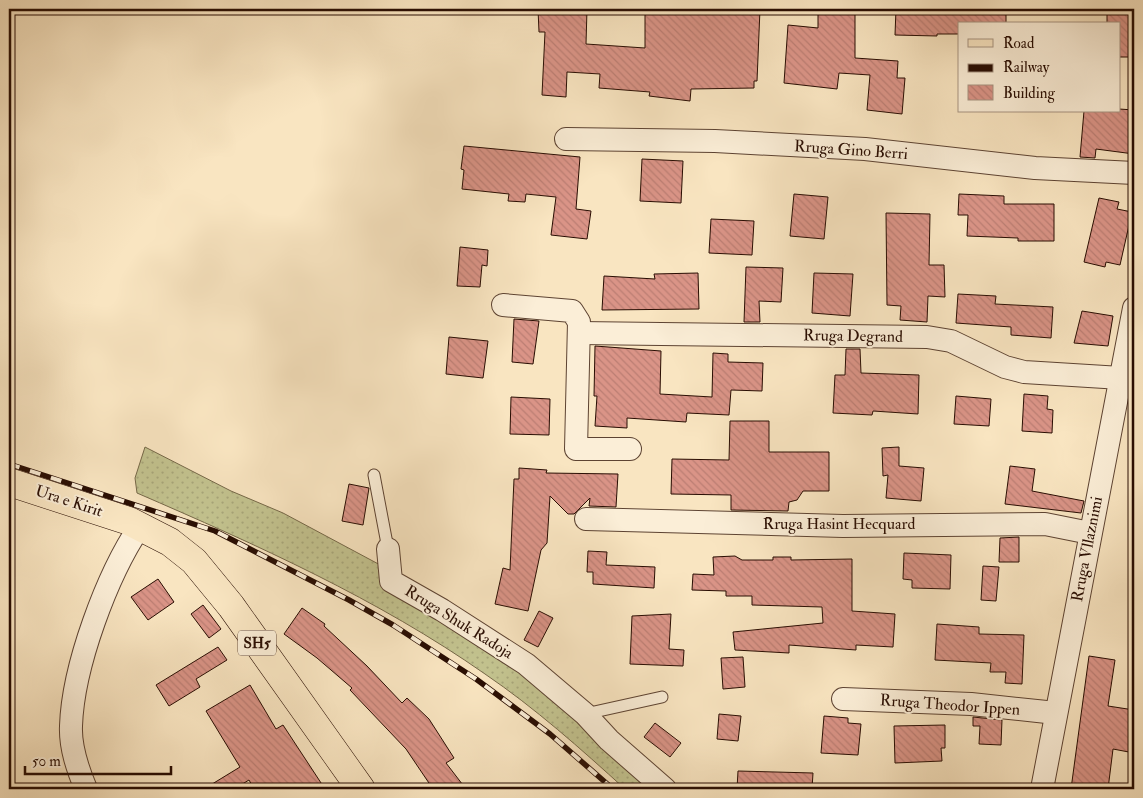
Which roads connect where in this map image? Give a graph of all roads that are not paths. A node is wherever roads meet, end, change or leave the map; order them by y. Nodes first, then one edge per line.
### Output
1 (566, 139) dead end
2 (1134, 173) edge
3 (503, 306) dead end
4 (1134, 308) edge
5 (579, 333) junction
6 (1121, 378) junction
7 (630, 450) dead end
8 (374, 475) dead end
9 (9, 482) edge
10 (586, 519) dead end
11 (135, 523) junction
12 (1090, 533) junction
13 (388, 549) joint
14 (662, 697) dead end
15 (843, 699) dead end
16 (1056, 713) junction
17 (585, 714) junction
18 (86, 789) edge
19 (361, 789) edge
20 (665, 789) edge
21 (1042, 789) edge

1 - 2 street, Rruga Gino Berri
3 - 5 street
4 - 6 street, Rruga Vllaznimi
5 - 6 street, Rruga Degrand
5 - 7 street
6 - 12 street, Rruga Vllaznimi
8 - 13 lane, Rruga Shuk Radoja
9 - 11 main road, Ura e Kirit / SH5
10 - 12 street, Rruga Hasint Hecquard
11 - 18 street
11 - 19 main road, SH5
12 - 16 street, Rruga Vllaznimi
13 - 17 street, Rruga Shuk Radoja
14 - 17 lane
15 - 16 street, Rruga Theodor Ippen
16 - 21 street, Rruga Vllaznimi
17 - 20 street, Rruga Shuk Radoja

